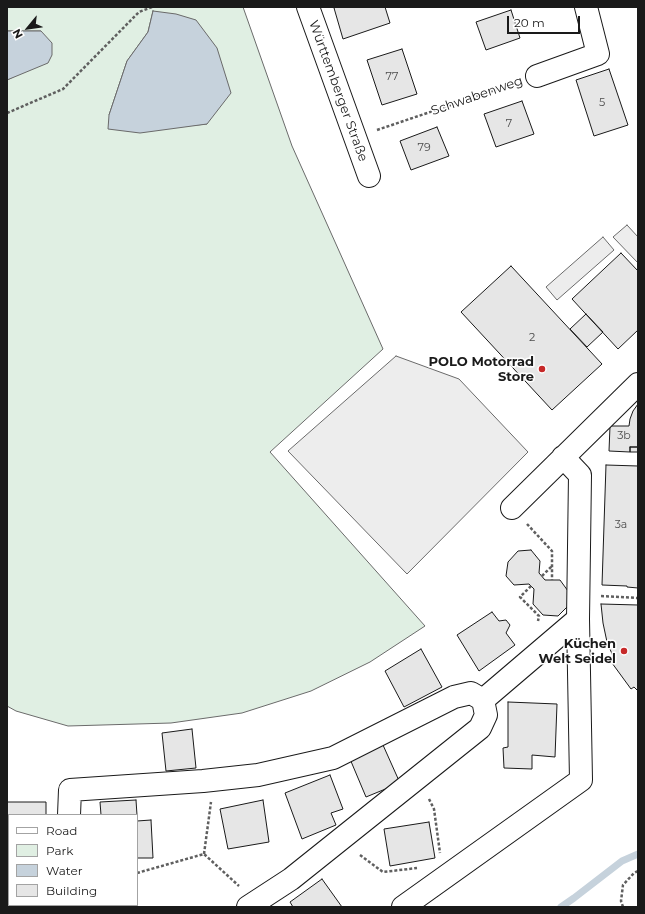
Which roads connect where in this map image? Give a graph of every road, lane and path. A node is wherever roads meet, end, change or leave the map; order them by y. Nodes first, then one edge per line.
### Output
1 (152, 7) edge
2 (308, 7) edge
3 (586, 7) edge
4 (537, 76) joint
5 (7, 113) edge
6 (356, 137) junction
7 (369, 176) dead end
8 (638, 384) edge
9 (563, 457) junction
10 (512, 508) joint
11 (552, 566) junction
12 (542, 576) dead end
13 (552, 580) dead end
14 (531, 586) dead end
15 (603, 596) dead end
16 (638, 598) edge
17 (538, 616) dead end
18 (578, 619) junction
19 (483, 700) junction
20 (214, 780) junction
21 (414, 780) junction
22 (69, 814) edge
23 (343, 837) junction
24 (204, 854) junction
25 (441, 858) dead end
26 (418, 868) dead end
27 (638, 871) edge
28 (138, 873) edge
29 (252, 904) edge
30 (403, 907) edge
31 (623, 907) edge

1 - 5 path
2 - 6 street, Württemberger Straße
3 - 4 street, Schwabenweg
4 - 6 path, Schwabenweg
6 - 7 street, Württemberger Straße
8 - 9 street
9 - 10 street
9 - 18 street
10 - 11 path
11 - 12 path
11 - 13 path
14 - 17 path
15 - 16 path
18 - 19 street
18 - 30 street
19 - 20 street
19 - 21 street
20 - 22 street
20 - 24 path
21 - 23 street
21 - 25 path
23 - 26 path
23 - 29 street
24 - 28 path
24 - 29 path
27 - 31 path

